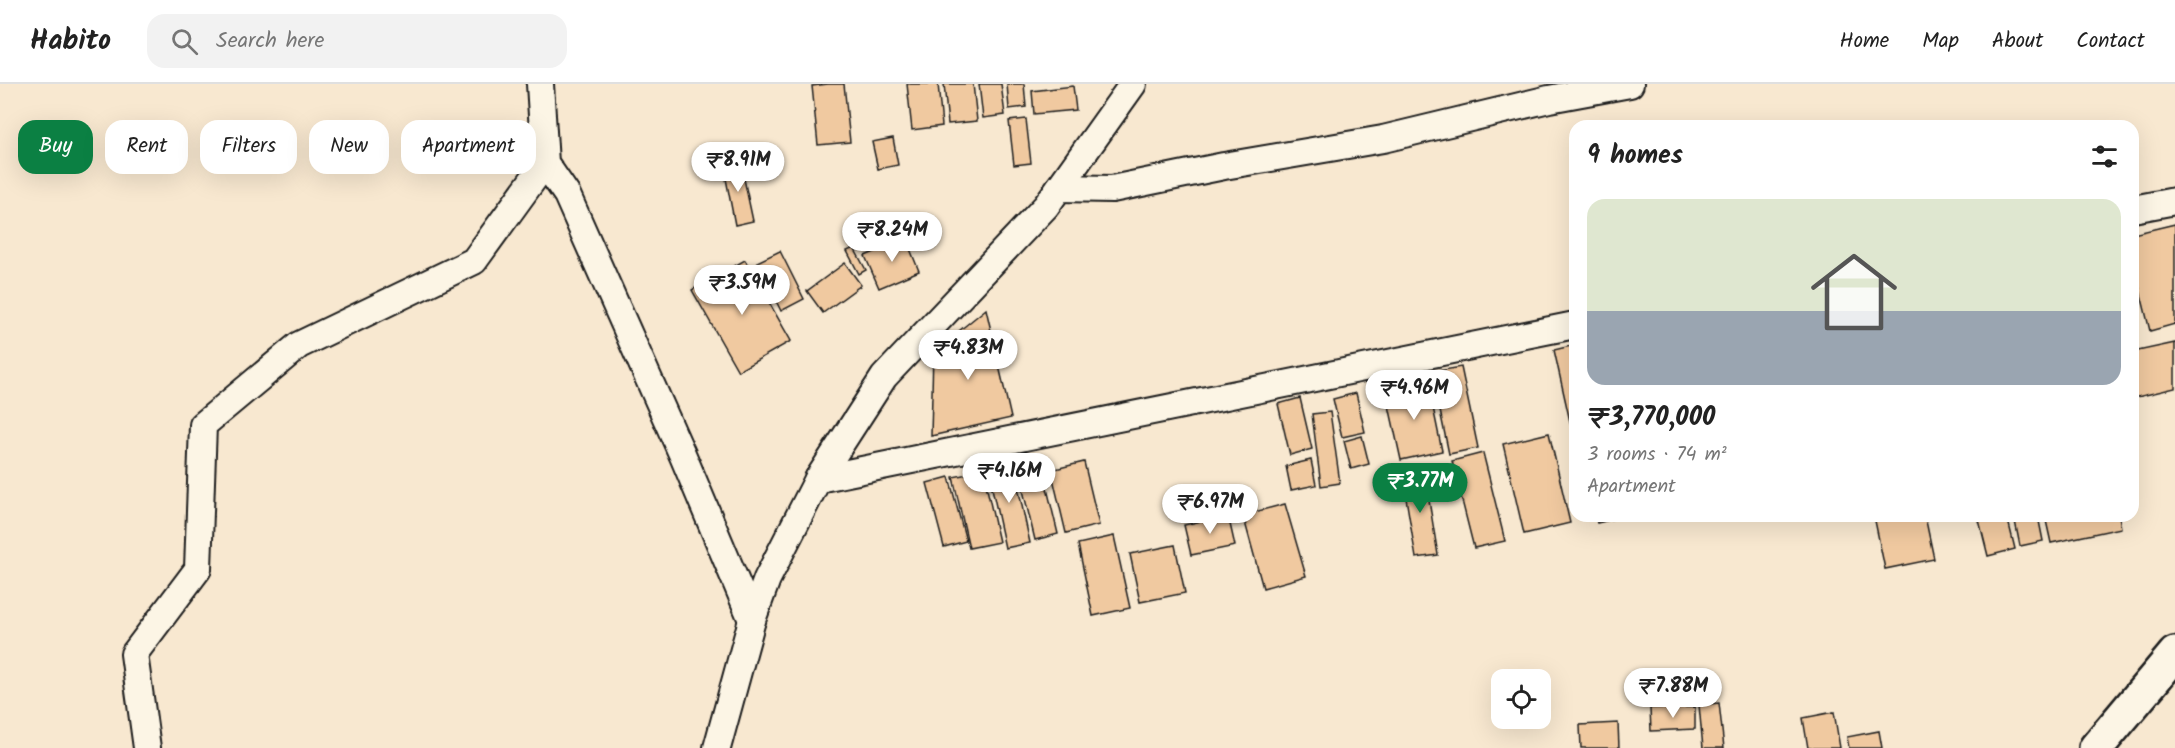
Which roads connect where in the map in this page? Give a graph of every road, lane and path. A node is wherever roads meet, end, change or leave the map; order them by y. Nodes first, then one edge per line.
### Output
1 (540, 84) edge
2 (1133, 84) edge
3 (1630, 84) edge
4 (546, 163) junction
5 (1059, 188) junction
6 (2175, 201) edge
7 (2139, 209) edge
8 (1569, 327) edge
9 (818, 479) junction
10 (752, 620) junction
11 (2175, 654) edge
12 (147, 748) edge
13 (717, 748) edge
14 (2096, 748) edge

1 - 4 street
2 - 5 street
3 - 5 street
4 - 10 street
4 - 12 street
5 - 9 street
6 - 7 street
8 - 9 street
9 - 10 street
10 - 13 street
11 - 14 highway

